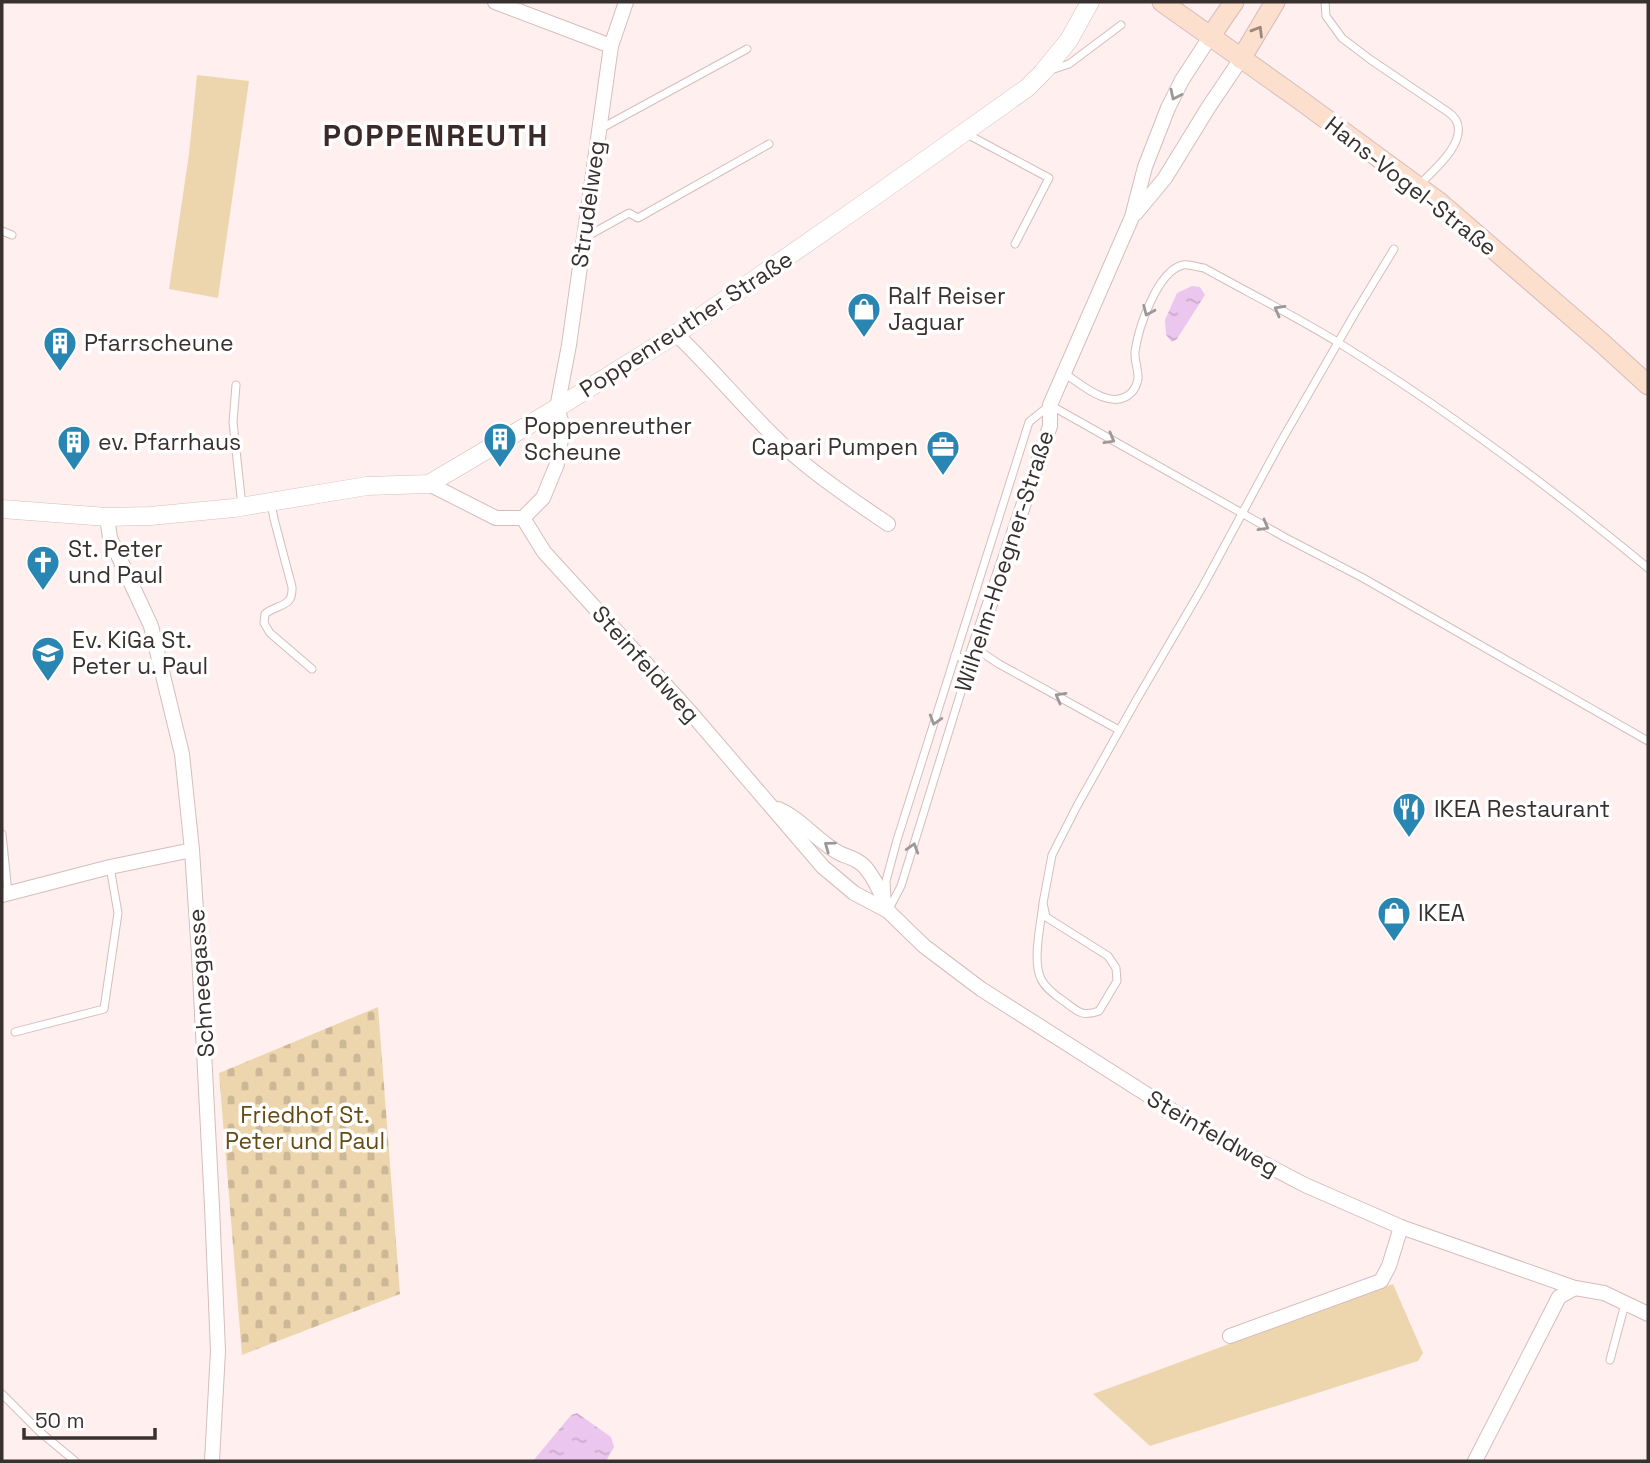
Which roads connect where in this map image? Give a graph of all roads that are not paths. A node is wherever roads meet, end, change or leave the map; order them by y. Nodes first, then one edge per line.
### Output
1 (495, 2) edge
2 (626, 2) edge
3 (1090, 2) edge
4 (1162, 2) edge
5 (1234, 2) edge
6 (1275, 2) edge
7 (1325, 2) edge
8 (1121, 24) dead end
9 (1210, 37) junction
10 (611, 46) junction
11 (747, 50) dead end
12 (1241, 59) junction
13 (1043, 72) junction
14 (599, 130) junction
15 (965, 132) junction
16 (769, 144) dead end
17 (1418, 186) junction
18 (1132, 217) junction
19 (2, 231) edge
20 (12, 235) dead end
21 (584, 238) junction
22 (1015, 244) dead end
23 (1394, 248) dead end
24 (676, 334) junction
25 (1338, 343) junction
26 (1063, 373) junction
27 (236, 385) dead end
28 (1648, 385) edge
29 (1050, 405) junction
30 (557, 408) junction
31 (429, 484) junction
32 (271, 502) junction
33 (242, 507) junction
34 (2, 509) edge
35 (1243, 514) junction
36 (107, 517) junction
37 (523, 518) junction
38 (888, 524) dead end
39 (1648, 568) edge
40 (975, 648) junction
41 (955, 655) junction
42 (970, 663) junction
43 (312, 669) dead end
44 (1119, 730) junction
45 (1648, 741) edge
46 (772, 807) junction
47 (2, 834) edge
48 (192, 850) junction
49 (110, 867) junction
50 (5, 894) edge
51 (1043, 903) junction
52 (888, 911) junction
53 (15, 1032) dead end
54 (1401, 1227) junction
55 (1575, 1288) junction
56 (1625, 1303) junction
57 (1648, 1314) edge
58 (1230, 1336) dead end
59 (1610, 1360) dead end
60 (2, 1394) edge
61 (75, 1461) edge
62 (212, 1461) edge
63 (1475, 1461) edge

1 - 10 street
2 - 10 street, Strudelweg
3 - 13 street, Poppenreuther Straße
4 - 9 main road, Hans-Vogel-Straße
5 - 9 main road
12 -> 6 main road
7 - 17 lane
8 - 13 lane
9 - 12 main road, Hans-Vogel-Straße
9 -> 18 street, Wilhelm-Hoegner-Straße
10 - 14 street, Strudelweg
11 - 14 lane
12 - 17 main road, Hans-Vogel-Straße
12 - 18 street, Wilhelm-Hoegner-Straße
13 - 15 street, Poppenreuther Straße
14 - 21 street, Strudelweg
15 - 22 lane
15 - 24 street, Poppenreuther Straße
16 - 21 lane
17 - 28 main road, Hans-Vogel-Straße
18 - 26 street, Wilhelm-Hoegner-Straße
19 - 20 lane
21 - 30 street, Strudelweg
23 - 25 lane
24 - 30 street, Poppenreuther Straße
24 - 38 street
25 -> 26 lane
25 - 35 lane
25 - 39 lane
26 - 29 street, Wilhelm-Hoegner-Straße
27 - 33 lane
29 -> 35 lane
29 - 40 street, Wilhelm-Hoegner-Straße
29 - 41 lane
30 - 31 street, Poppenreuther Straße
30 - 37 street
31 - 32 street, Poppenreuther Straße
31 - 37 street
32 - 33 street, Poppenreuther Straße
32 - 43 lane
33 - 36 street, Poppenreuther Straße
34 - 36 street, Poppenreuther Straße
35 - 44 lane
35 -> 45 lane
36 - 48 street, Schneegasse
37 - 46 street, Steinfeldweg
40 - 42 street, Wilhelm-Hoegner-Straße
44 -> 40 lane
41 - 42 lane
41 -> 52 lane
52 -> 42 lane, Wilhelm-Hoegner-Straße
44 - 51 lane
46 - 52 street, Steinfeldweg
52 -> 46 street, Steinfeldweg
47 - 50 lane
48 - 49 street
48 - 62 street, Schneegasse
49 - 50 street
49 - 53 lane
51 - 51 lane
52 - 54 street, Steinfeldweg
54 - 55 street, Steinfeldweg
54 - 58 street
55 - 56 street, Steinfeldweg
55 - 63 street
56 - 57 street, Steinfeldweg
56 - 59 lane
60 - 61 lane

